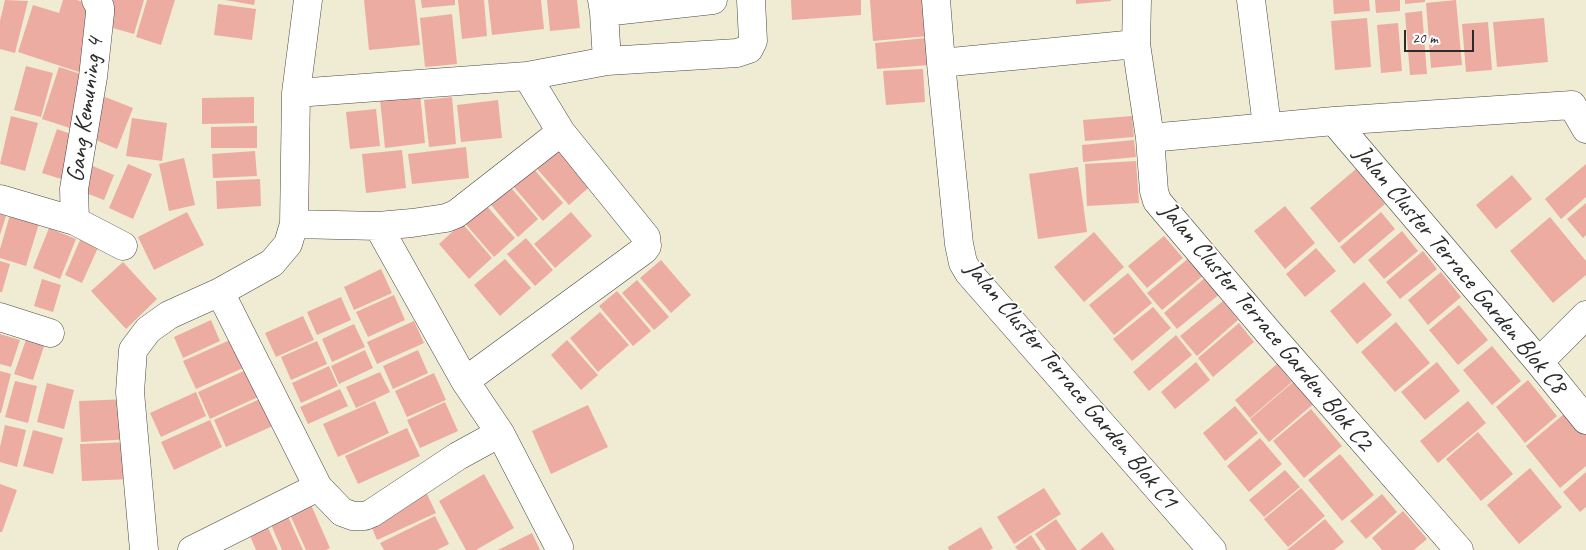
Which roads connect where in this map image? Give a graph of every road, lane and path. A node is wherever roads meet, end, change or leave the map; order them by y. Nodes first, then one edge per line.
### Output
1 (96, 0) edge
2 (308, 0) edge
3 (713, 0) edge
4 (751, 0) edge
5 (936, 0) edge
6 (1137, 0) edge
7 (1251, 0) edge
8 (603, 6) edge
9 (1136, 44) junction
10 (607, 61) junction
11 (941, 63) junction
12 (527, 76) junction
13 (296, 93) junction
14 (1579, 100) edge
15 (1334, 121) junction
16 (1267, 126) junction
17 (1586, 129) edge
18 (561, 132) junction
19 (1150, 138) junction
20 (0, 199) edge
21 (76, 222) junction
22 (294, 224) junction
23 (378, 226) junction
24 (123, 246) dead end
25 (220, 292) junction
26 (1586, 316) edge
27 (0, 317) edge
28 (50, 333) dead end
29 (1539, 362) junction
30 (465, 381) junction
31 (1586, 420) edge
32 (500, 432) junction
33 (318, 487) junction
34 (559, 547) dead end
35 (144, 550) edge
36 (192, 550) edge
37 (1212, 550) edge
38 (1458, 550) edge

1 - 21 street, Gang Kemuning 4
2 - 13 street
3 - 8 street
4 - 10 street
5 - 11 street, Jalan Cluster Terrace Garden Blok C1
6 - 9 street, Jalan Cluster Terrace Garden Blok C2
7 - 16 street
8 - 10 street
9 - 11 street
9 - 19 street, Jalan Cluster Terrace Garden Blok C2
10 - 12 street
11 - 37 street, Jalan Cluster Terrace Garden Blok C1
12 - 13 street
12 - 18 street
13 - 22 street
14 - 15 street
14 - 17 street
15 - 16 street
15 - 29 street, Jalan Cluster Terrace Garden Blok C8
16 - 19 street
18 - 23 street
18 - 30 street
19 - 38 street, Jalan Cluster Terrace Garden Blok C2
20 - 21 street
21 - 24 street
22 - 23 street
22 - 25 street
23 - 30 street
25 - 33 street
25 - 35 street
26 - 29 street
27 - 28 street
29 - 31 street, Jalan Cluster Terrace Garden Blok C8
30 - 32 street
32 - 33 street
32 - 34 street
33 - 36 street

